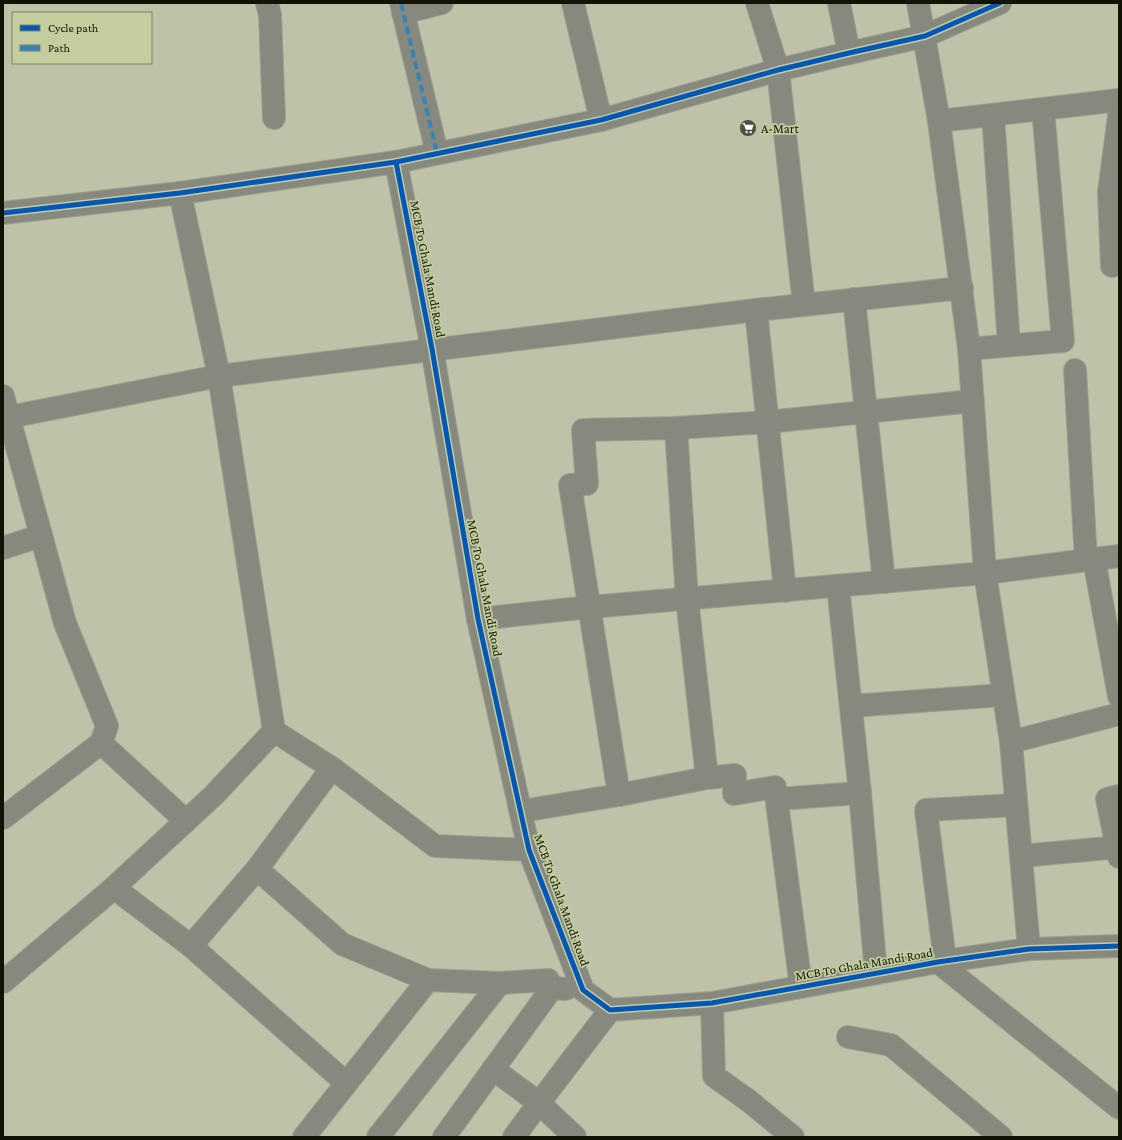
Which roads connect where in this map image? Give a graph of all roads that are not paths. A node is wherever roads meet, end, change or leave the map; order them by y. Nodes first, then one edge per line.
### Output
1 (267, 3) edge
2 (442, 3) edge
3 (573, 3) edge
4 (757, 3) edge
5 (839, 3) edge
6 (918, 3) edge
7 (1000, 3) edge
8 (402, 8) edge
9 (925, 36) junction
10 (849, 53) junction
11 (778, 70) junction
12 (1119, 100) edge
13 (1043, 109) junction
14 (993, 115) junction
15 (1119, 116) edge
16 (274, 118) dead end
17 (601, 120) junction
18 (939, 121) junction
19 (437, 153) junction
20 (396, 162) junction
21 (180, 193) junction
22 (1114, 193) edge
23 (3, 213) edge
24 (1112, 266) dead end
25 (962, 288) junction
26 (854, 299) junction
27 (804, 305) junction
28 (756, 310) junction
29 (1010, 345) junction
30 (432, 349) junction
31 (969, 349) junction
32 (1075, 370) dead end
33 (219, 376) junction
34 (3, 396) edge
35 (973, 401) junction
36 (866, 412) junction
37 (9, 418) junction
38 (767, 422) junction
39 (676, 428) junction
40 (40, 536) junction
41 (3, 548) edge
42 (1119, 556) edge
43 (1090, 559) junction
44 (985, 573) junction
45 (884, 582) junction
46 (838, 586) junction
47 (784, 590) junction
48 (687, 599) junction
49 (590, 607) junction
50 (478, 619) junction
51 (1003, 695) junction
52 (1119, 696) edge
53 (850, 706) junction
54 (1119, 714) edge
55 (274, 731) junction
56 (102, 742) junction
57 (1010, 742) junction
58 (332, 768) junction
59 (707, 778) junction
60 (860, 793) junction
61 (620, 795) junction
62 (1119, 796) edge
63 (777, 798) junction
64 (1016, 805) junction
65 (522, 811) junction
66 (3, 818) edge
67 (186, 821) junction
68 (529, 850) junction
69 (1118, 850) edge
70 (1021, 856) junction
71 (257, 869) junction
72 (114, 888) junction
73 (191, 946) junction
74 (1119, 946) edge
75 (1030, 949) junction
76 (942, 961) junction
77 (876, 973) junction
78 (428, 980) junction
79 (3, 982) edge
80 (500, 983) junction
81 (801, 986) junction
82 (552, 988) junction
83 (583, 990) junction
84 (712, 1003) junction
85 (610, 1010) junction
86 (848, 1037) dead end
87 (493, 1069) junction
88 (346, 1083) junction
89 (539, 1103) junction
90 (1119, 1108) edge
91 (450, 1135) edge
92 (304, 1137) edge
93 (378, 1137) edge
94 (514, 1137) edge
95 (575, 1137) edge
96 (793, 1137) edge
97 (1002, 1137) edge

1 - 16 street
2 - 8 street
3 - 17 street
4 - 11 street
5 - 10 street
6 - 9 street
7 - 9 street
8 - 19 street
9 - 10 street
9 - 18 street
10 - 11 street
11 - 17 street
11 - 27 street
12 - 13 street
13 - 14 street
13 - 29 street
14 - 18 street
14 - 29 street
15 - 22 street
17 - 19 street
18 - 25 street
19 - 20 street
20 - 21 street
20 - 30 street, MCB To Ghala Mandi Road
21 - 23 street
21 - 33 street
22 - 24 street
25 - 26 street
25 - 31 street
26 - 27 street
26 - 36 street
27 - 28 street
28 - 30 street
28 - 38 street
29 - 31 street
30 - 33 street
30 - 50 street, MCB To Ghala Mandi Road
31 - 35 street
32 - 43 street
33 - 37 street
33 - 55 street
34 - 37 street
35 - 36 street
35 - 44 street
36 - 38 street
36 - 45 street
37 - 40 street
38 - 39 street
38 - 47 street
39 - 48 street
39 - 49 street
40 - 41 street
40 - 56 street
42 - 43 street
43 - 44 street
43 - 52 street
44 - 45 street
44 - 51 street
45 - 46 street
46 - 47 street
46 - 53 street
47 - 48 street
48 - 49 street
48 - 59 street
49 - 50 street
49 - 61 street
50 - 65 street, MCB To Ghala Mandi Road
51 - 53 street
51 - 57 street
53 - 60 street
54 - 57 street
55 - 58 street
55 - 67 street
56 - 66 street
56 - 67 street
57 - 64 street
58 - 68 street
58 - 71 street
59 - 61 street
59 - 63 street
60 - 63 street
60 - 77 street
61 - 65 street
62 - 69 street
63 - 81 street
64 - 70 street
64 - 76 street
65 - 68 street, MCB To Ghala Mandi Road
67 - 72 street
68 - 83 street, MCB To Ghala Mandi Road
69 - 70 street
70 - 75 street
71 - 73 street
71 - 78 street
72 - 73 street
72 - 79 street
73 - 88 street
74 - 75 street, MCB To Ghala Mandi Road
75 - 76 street, MCB To Ghala Mandi Road
76 - 77 street, MCB To Ghala Mandi Road
76 - 90 street
77 - 81 street, MCB To Ghala Mandi Road
78 - 80 street
78 - 88 street
80 - 82 street
80 - 93 street
81 - 84 street, MCB To Ghala Mandi Road
82 - 83 street
82 - 87 street
83 - 85 street
84 - 85 street, MCB To Ghala Mandi Road
84 - 96 street
85 - 89 street
86 - 97 street
87 - 89 street
87 - 91 street
88 - 92 street
89 - 94 street
89 - 95 street

